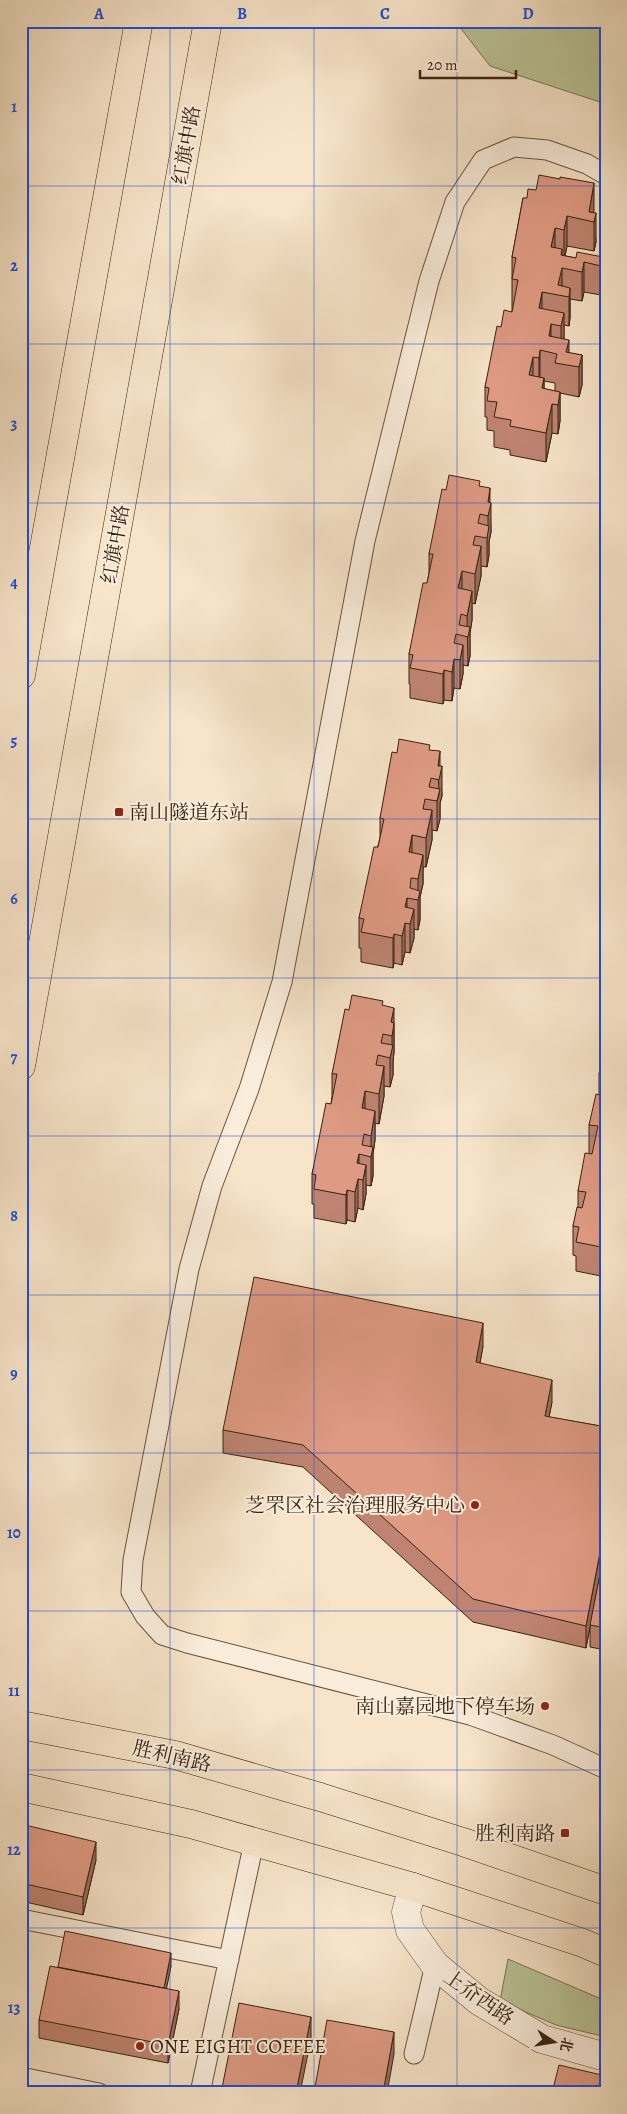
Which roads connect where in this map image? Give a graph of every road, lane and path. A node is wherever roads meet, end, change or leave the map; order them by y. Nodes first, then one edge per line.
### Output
1 (139, 21) edge
2 (208, 21) edge
3 (606, 175) edge
4 (21, 675) edge
5 (21, 1066) edge
6 (21, 1725) edge
7 (606, 1769) edge
8 (21, 1787) edge
9 (254, 1842) junction
10 (413, 1887) junction
11 (606, 1891) edge
12 (21, 1919) edge
13 (606, 1953) edge
14 (229, 1960) junction
15 (435, 1965) junction
16 (414, 2054) dead end
17 (606, 2057) edge
18 (21, 2077) edge
19 (99, 2093) edge
20 (200, 2093) edge

1 - 4 main road
2 - 5 main road, 红旗中路
3 - 7 lane
6 - 11 main road, 胜利南路
8 - 9 main road
9 - 10 main road
9 - 14 lane
10 - 13 main road
10 - 15 street, 上夼西路
12 - 14 lane
14 - 20 lane
15 - 16 lane
15 - 17 street, 上夼西路
18 - 19 lane

